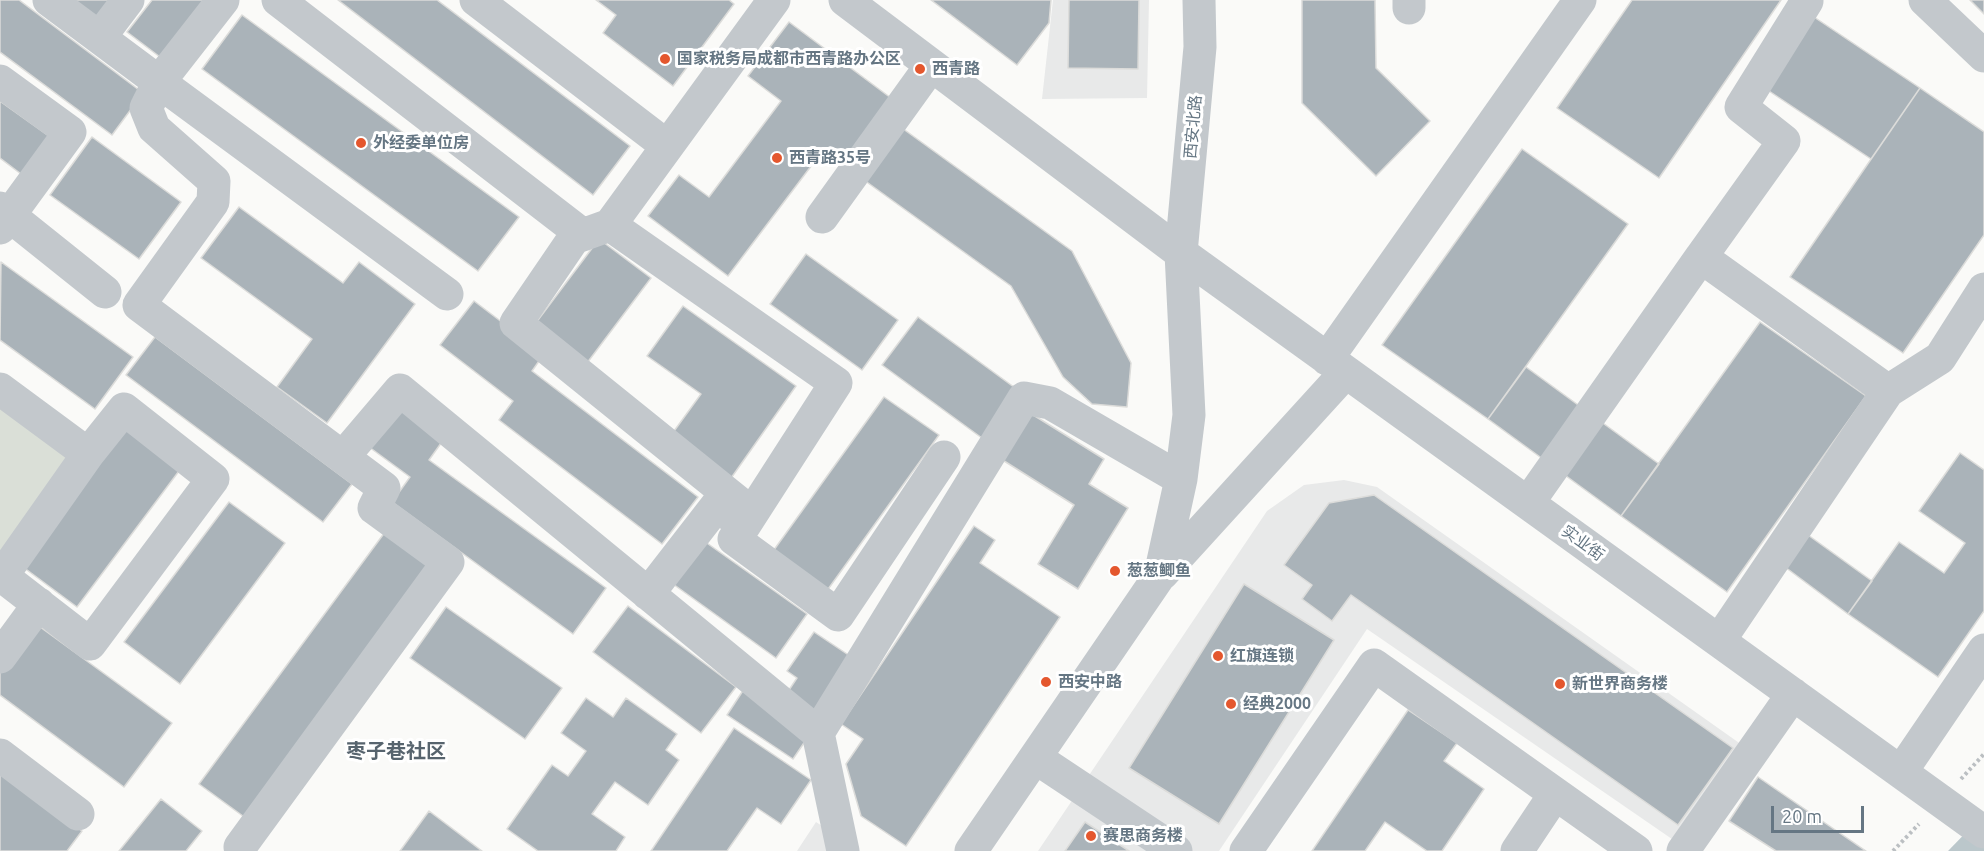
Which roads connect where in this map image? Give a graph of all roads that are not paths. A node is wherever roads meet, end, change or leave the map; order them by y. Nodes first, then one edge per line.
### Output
1 (49, 0) edge
2 (128, 0) edge
3 (223, 0) edge
4 (278, 0) edge
5 (476, 0) edge
6 (774, 0) edge
7 (845, 0) edge
8 (1199, 0) edge
9 (1580, 0) edge
10 (1925, 0) edge
11 (1807, 1) edge
12 (100, 37) junction
13 (1984, 56) edge
14 (930, 67) junction
15 (0, 81) edge
16 (159, 82) junction
17 (667, 146) junction
18 (3, 217) edge
19 (822, 217) dead end
20 (596, 230) junction
21 (1182, 254) junction
22 (1701, 257) junction
23 (1984, 289) edge
24 (105, 292) dead end
25 (447, 294) dead end
26 (1336, 365) junction
27 (0, 389) edge
28 (1888, 391) junction
29 (88, 454) junction
30 (343, 457) junction
31 (944, 457) dead end
32 (1181, 478) junction
33 (1528, 503) junction
34 (748, 519) junction
35 (1160, 575) junction
36 (648, 594) junction
37 (39, 604) junction
38 (1719, 641) junction
39 (1984, 650) edge
40 (0, 657) edge
41 (1793, 694) junction
42 (818, 733) junction
43 (0, 755) edge
44 (1036, 758) junction
45 (1901, 772) junction
46 (1555, 794) junction
47 (78, 814) dead end
48 (1984, 832) edge
49 (237, 850) edge
50 (843, 851) edge
51 (971, 851) edge
52 (1176, 851) edge
53 (1246, 851) edge
54 (1517, 851) edge
55 (1636, 851) edge
56 (1683, 851) edge

1 - 12 street
2 - 12 street
3 - 16 street
4 - 20 street
5 - 17 street
6 - 17 street
7 - 14 street
8 - 21 street, 西安北路
9 - 26 street
10 - 13 street
11 - 22 street
12 - 16 street
14 - 19 street
14 - 21 street
15 - 18 street
16 - 25 street
16 - 30 street
17 - 20 street
18 - 24 street
20 - 34 street
20 - 34 street
21 - 26 street, 实业街
21 - 32 street
22 - 28 street
22 - 33 street
23 - 28 street
26 - 33 street, 实业街
26 - 35 street
27 - 29 street
28 - 38 street
29 - 37 street
29 - 37 street
30 - 36 street
30 - 49 street
31 - 34 street
32 - 35 street
32 - 42 street
33 - 38 street, 实业街
34 - 36 street
35 - 44 street
36 - 42 street
37 - 40 street
38 - 41 street, 实业街
39 - 45 street
41 - 45 street, 实业街
41 - 56 street
42 - 50 street
43 - 47 street
44 - 51 street
44 - 52 street
45 - 48 street, 实业街
46 - 53 street
46 - 54 street
46 - 55 street

